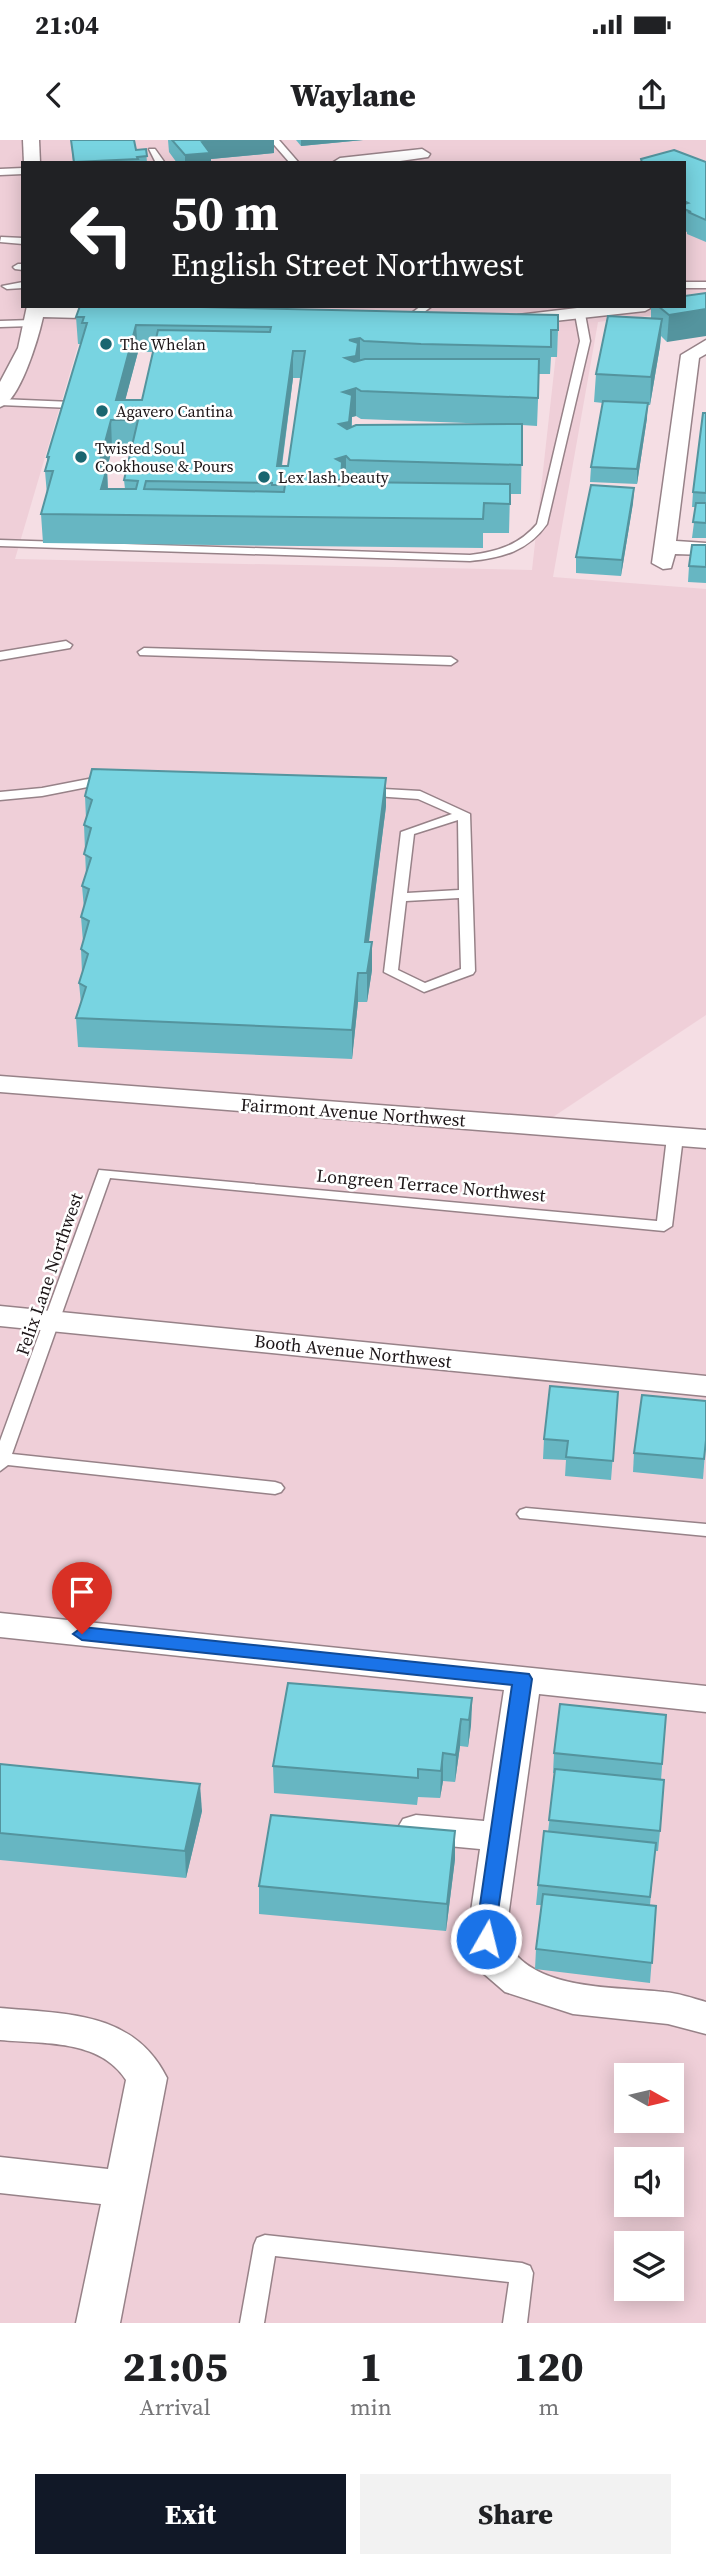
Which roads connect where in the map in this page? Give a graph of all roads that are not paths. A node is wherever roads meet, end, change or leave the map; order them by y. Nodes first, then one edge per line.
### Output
1 (31, 140) edge
2 (274, 140) edge
3 (152, 151) dead end
4 (422, 154) dead end
5 (32, 161) edge
6 (160, 161) edge
7 (293, 161) edge
8 (358, 161) edge
9 (21, 171) edge
10 (0, 172) edge
11 (1, 240) edge
12 (21, 241) edge
13 (21, 285) edge
14 (686, 285) edge
15 (706, 285) edge
16 (7, 286) dead end
17 (706, 299) edge
18 (686, 301) edge
19 (623, 308) edge
20 (589, 311) edge
21 (34, 314) edge
22 (134, 315) edge
23 (428, 315) edge
24 (504, 320) edge
25 (379, 323) edge
26 (0, 324) edge
27 (706, 346) edge
28 (0, 402) edge
29 (39, 409) junction
30 (71, 409) edge
31 (0, 413) edge
32 (0, 543) edge
33 (706, 549) edge
34 (66, 645) dead end
35 (144, 652) dead end
36 (0, 656) edge
37 (451, 661) dead end
38 (117, 779) edge
39 (351, 792) edge
40 (0, 796) edge
41 (464, 814) junction
42 (466, 894) junction
43 (400, 898) junction
44 (0, 1084) edge
45 (675, 1136) junction
46 (706, 1139) edge
47 (104, 1173) joint
48 (0, 1316) edge
49 (52, 1322) junction
50 (706, 1386) edge
51 (1, 1462) edge
52 (275, 1488) dead end
53 (526, 1514) dead end
54 (706, 1530) edge
55 (0, 1625) edge
56 (523, 1679) junction
57 (706, 1699) edge
58 (384, 1826) edge
59 (500, 1836) junction
60 (706, 2018) edge
61 (0, 2024) edge
62 (0, 2175) edge
63 (125, 2189) junction
64 (98, 2323) edge
65 (252, 2323) edge
66 (515, 2323) edge

1 - 5 street
2 - 7 lane
3 - 6 lane
4 - 8 street
9 - 10 lane
11 - 12 lane
13 - 16 lane
14 - 15 lane
17 - 18 street
19 - 20 street
20 - 24 street
20 - 32 lane
21 - 22 street
21 - 26 lane
21 - 28 street
23 - 25 street
27 - 33 street
28 - 29 lane
29 - 30 lane
29 - 31 lane
34 - 36 lane
35 - 37 lane
38 - 40 lane
39 - 41 lane
41 - 42 lane
41 - 43 lane
42 - 43 lane
42 - 43 lane
44 - 45 street, Fairmont Avenue Northwest
45 - 46 street, Fairmont Avenue Northwest
45 - 47 lane, Longreen Terrace Northwest
47 - 49 lane, Felix Lane Northwest
48 - 49 street, Booth Avenue Northwest
49 - 50 street, Booth Avenue Northwest
49 - 51 lane, Felix Lane Northwest
51 - 52 lane
53 - 54 lane
55 - 56 street
56 - 57 street
56 - 59 street
58 - 59 street
59 - 60 street
61 - 63 street
62 - 63 street
63 - 64 street
65 - 66 lane

